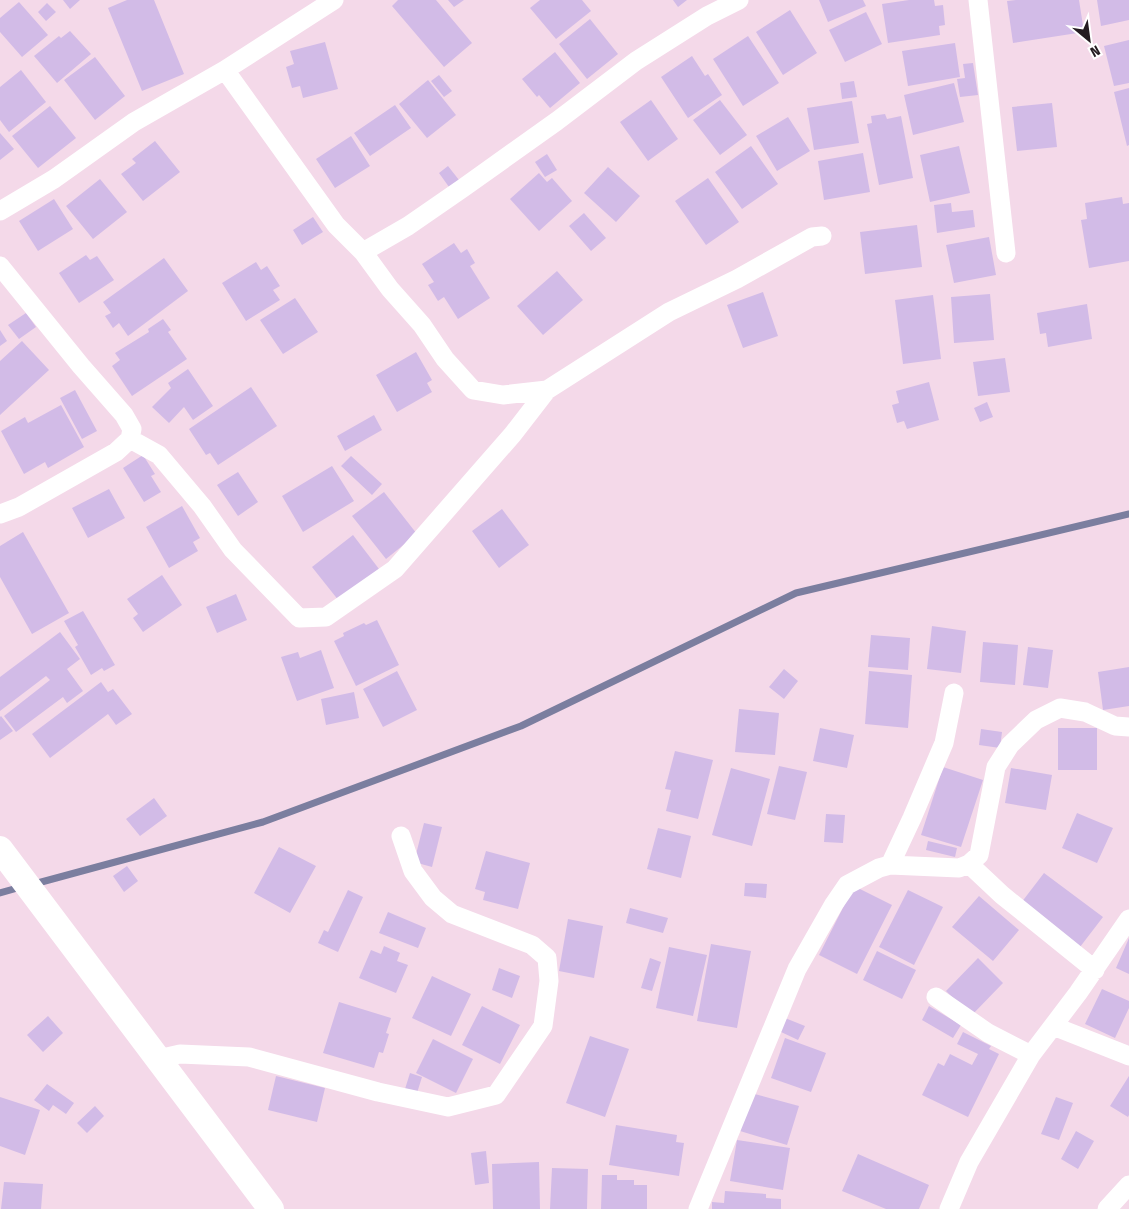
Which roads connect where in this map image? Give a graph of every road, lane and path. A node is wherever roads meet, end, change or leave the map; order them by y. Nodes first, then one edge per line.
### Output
1 (334, 0) edge
2 (739, 0) edge
3 (978, 0) edge
4 (225, 70) junction
5 (0, 211) edge
6 (822, 236) dead end
7 (364, 252) junction
8 (1006, 253) dead end
9 (0, 266) edge
10 (547, 390) junction
11 (130, 439) junction
12 (0, 514) edge
13 (954, 693) dead end
14 (1129, 727) edge
15 (401, 836) dead end
16 (0, 849) edge
17 (890, 864) junction
18 (969, 864) junction
19 (1129, 919) edge
20 (1095, 970) junction
21 (936, 997) dead end
22 (1053, 1026) junction
23 (1031, 1055) junction
24 (1129, 1056) edge
25 (158, 1060) junction
26 (1129, 1185) edge
27 (271, 1209) edge
28 (698, 1209) edge
29 (949, 1209) edge
30 (1107, 1209) edge

1 - 4 street
2 - 7 street
3 - 8 street
4 - 5 street
4 - 7 street
6 - 10 street
7 - 10 street
9 - 11 street
10 - 11 street
11 - 12 street
13 - 17 street
14 - 18 street
15 - 25 street
16 - 25 main road
17 - 18 street
17 - 28 street
18 - 20 street
19 - 20 street
20 - 22 street
21 - 23 street
22 - 23 street
22 - 24 street
23 - 29 street
25 - 27 main road
26 - 30 street

